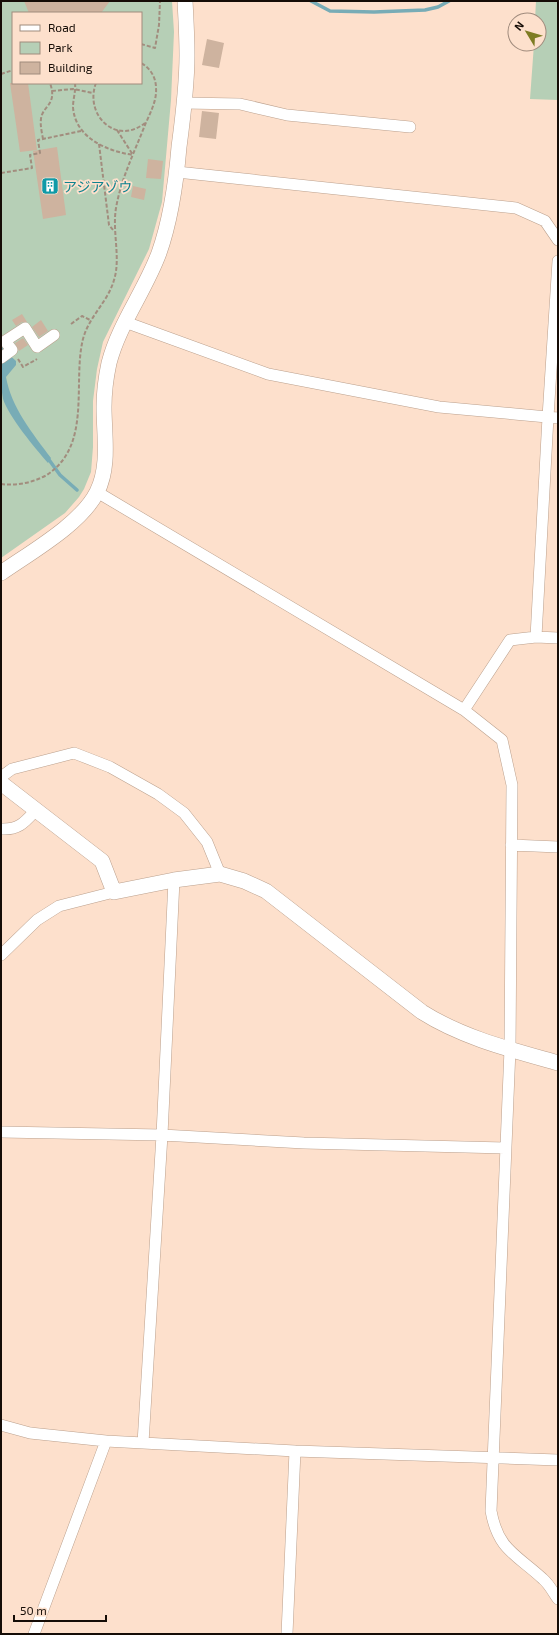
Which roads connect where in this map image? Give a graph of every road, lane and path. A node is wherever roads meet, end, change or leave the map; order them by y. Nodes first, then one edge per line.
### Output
1 (160, 1) edge
2 (185, 1) edge
3 (142, 46) edge
4 (142, 64) edge
5 (12, 70) edge
6 (1, 74) edge
7 (50, 84) edge
8 (75, 84) edge
9 (96, 84) edge
10 (76, 90) junction
11 (52, 92) junction
12 (93, 93) junction
13 (184, 103) junction
14 (146, 122) junction
15 (410, 127) dead end
16 (117, 130) junction
17 (81, 131) junction
18 (43, 139) junction
19 (99, 144) junction
20 (133, 155) junction
21 (177, 172) junction
22 (1, 173) edge
23 (114, 231) junction
24 (558, 240) edge
25 (558, 261) edge
26 (90, 320) junction
27 (125, 322) junction
28 (71, 324) dead end
29 (54, 335) dead end
30 (1, 358) edge
31 (553, 418) edge
32 (1, 484) edge
33 (97, 492) junction
34 (1, 573) edge
35 (536, 637) junction
36 (558, 638) edge
37 (464, 710) junction
38 (1, 777) edge
39 (1, 784) edge
40 (36, 810) junction
41 (1, 829) edge
42 (511, 845) junction
43 (558, 847) edge
44 (220, 874) junction
45 (174, 880) junction
46 (114, 892) junction
47 (1, 955) edge
48 (510, 1049) junction
49 (558, 1063) edge
50 (1, 1132) edge
51 (162, 1135) junction
52 (505, 1148) junction
53 (1, 1425) edge
54 (106, 1441) junction
55 (143, 1443) junction
56 (295, 1451) junction
57 (494, 1457) junction
58 (558, 1460) edge
59 (558, 1598) edge
60 (34, 1634) edge
61 (287, 1634) edge

1 - 3 path
2 - 13 street
4 - 14 path
5 - 6 path
7 - 11 path
8 - 10 path
9 - 12 path
10 - 11 path
10 - 12 path
10 - 17 path
11 - 18 path
12 - 16 path
13 - 15 street
13 - 21 street
14 - 16 path
14 - 20 path
16 - 20 path
17 - 18 path
17 - 19 path
18 - 22 path
19 - 20 path
19 - 23 path
20 - 23 path
21 - 24 street
21 - 27 street
23 - 26 path
25 - 31 street
26 - 28 path
26 - 32 path
27 - 31 street
27 - 33 street
29 - 30 street
31 - 35 street
33 - 34 street
33 - 37 street
35 - 36 street
35 - 37 street
37 - 42 street
38 - 44 street
39 - 40 street
40 - 41 street
40 - 46 street
42 - 43 street
42 - 48 street
44 - 45 street
44 - 48 street
45 - 46 street
45 - 51 street
46 - 47 street
48 - 49 street
48 - 52 street
50 - 51 street
51 - 52 street
51 - 55 street
52 - 57 street
53 - 54 street
54 - 55 street
54 - 60 street
55 - 56 street
56 - 57 street
56 - 61 street
57 - 58 street
57 - 59 street

